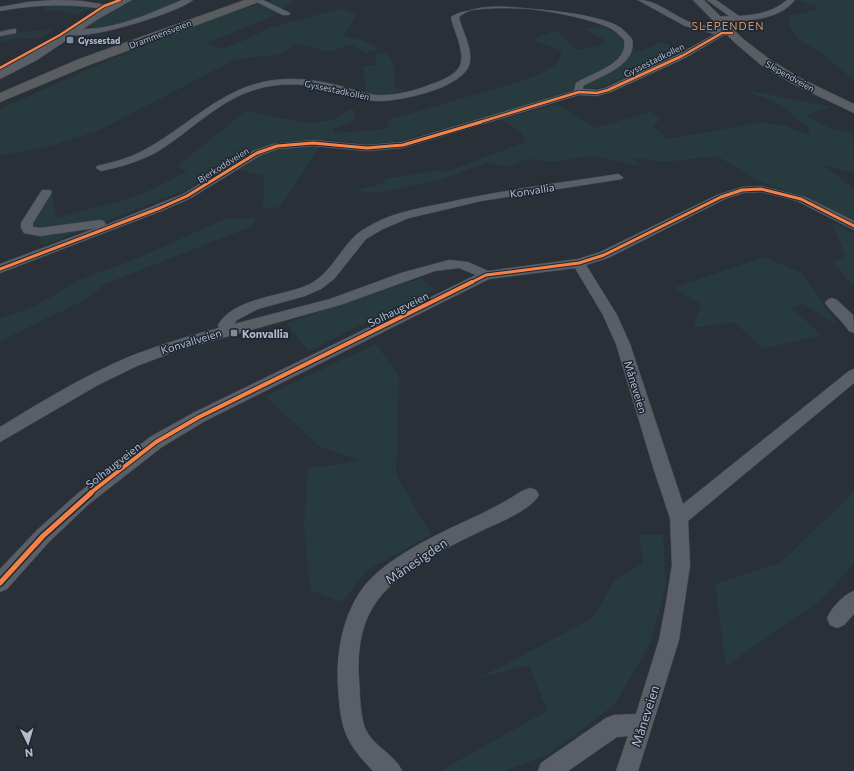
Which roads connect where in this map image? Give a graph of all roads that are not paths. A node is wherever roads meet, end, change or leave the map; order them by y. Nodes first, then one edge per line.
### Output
1 (127, 0) edge
2 (189, 0) edge
3 (232, 0) edge
4 (256, 0) edge
5 (642, 0) edge
6 (698, 0) edge
7 (711, 0) edge
8 (791, 0) edge
9 (110, 8) junction
10 (0, 9) edge
11 (286, 13) dead end
12 (737, 18) junction
13 (717, 19) junction
14 (13, 31) dead end
15 (70, 33) junction
16 (727, 33) junction
17 (0, 34) edge
18 (50, 46) junction
19 (0, 70) edge
20 (0, 75) edge
21 (0, 90) edge
22 (579, 92) junction
23 (0, 98) edge
24 (854, 109) edge
25 (101, 168) dead end
26 (618, 177) dead end
27 (46, 192) dead end
28 (113, 226) junction
29 (854, 226) edge
30 (579, 263) junction
31 (0, 269) edge
32 (486, 275) junction
33 (832, 302) dead end
34 (854, 328) edge
35 (227, 330) junction
36 (854, 375) edge
37 (0, 435) edge
38 (530, 495) dead end
39 (679, 518) junction
40 (0, 583) edge
41 (854, 600) edge
42 (837, 618) dead end
43 (644, 725) junction
44 (391, 771) edge
45 (549, 771) edge
46 (627, 771) edge

1 - 9 main road
2 - 15 street
3 - 21 highway, Drammensveien
4 - 11 street
4 - 23 highway, Drammensveien
5 - 16 street
6 - 13 main road, Slependveien
7 - 12 street
8 - 12 street
9 - 10 street
9 - 15 main road
12 - 13 street
13 - 16 main road, Slependveien
14 - 17 street
15 - 18 main road
16 - 22 street, Gyssestadkollen
16 - 24 main road, Slependveien
18 - 19 main road
18 - 20 main road
22 - 25 street, Gyssestadkollen
22 - 28 street, Bjerkoddveien
26 - 35 street, Konvallia
27 - 28 street
28 - 31 street, Bjerkoddveien
29 - 30 street, Solhaugveien
30 - 32 street, Solhaugveien
30 - 39 street, Måneveien
32 - 35 street, Konvallveien
32 - 40 street, Solhaugveien
33 - 34 street
35 - 37 street, Konvallveien
36 - 39 street
38 - 44 street, Månesigden
39 - 43 street, Måneveien
41 - 42 street
43 - 45 street
43 - 46 street, Måneveien

